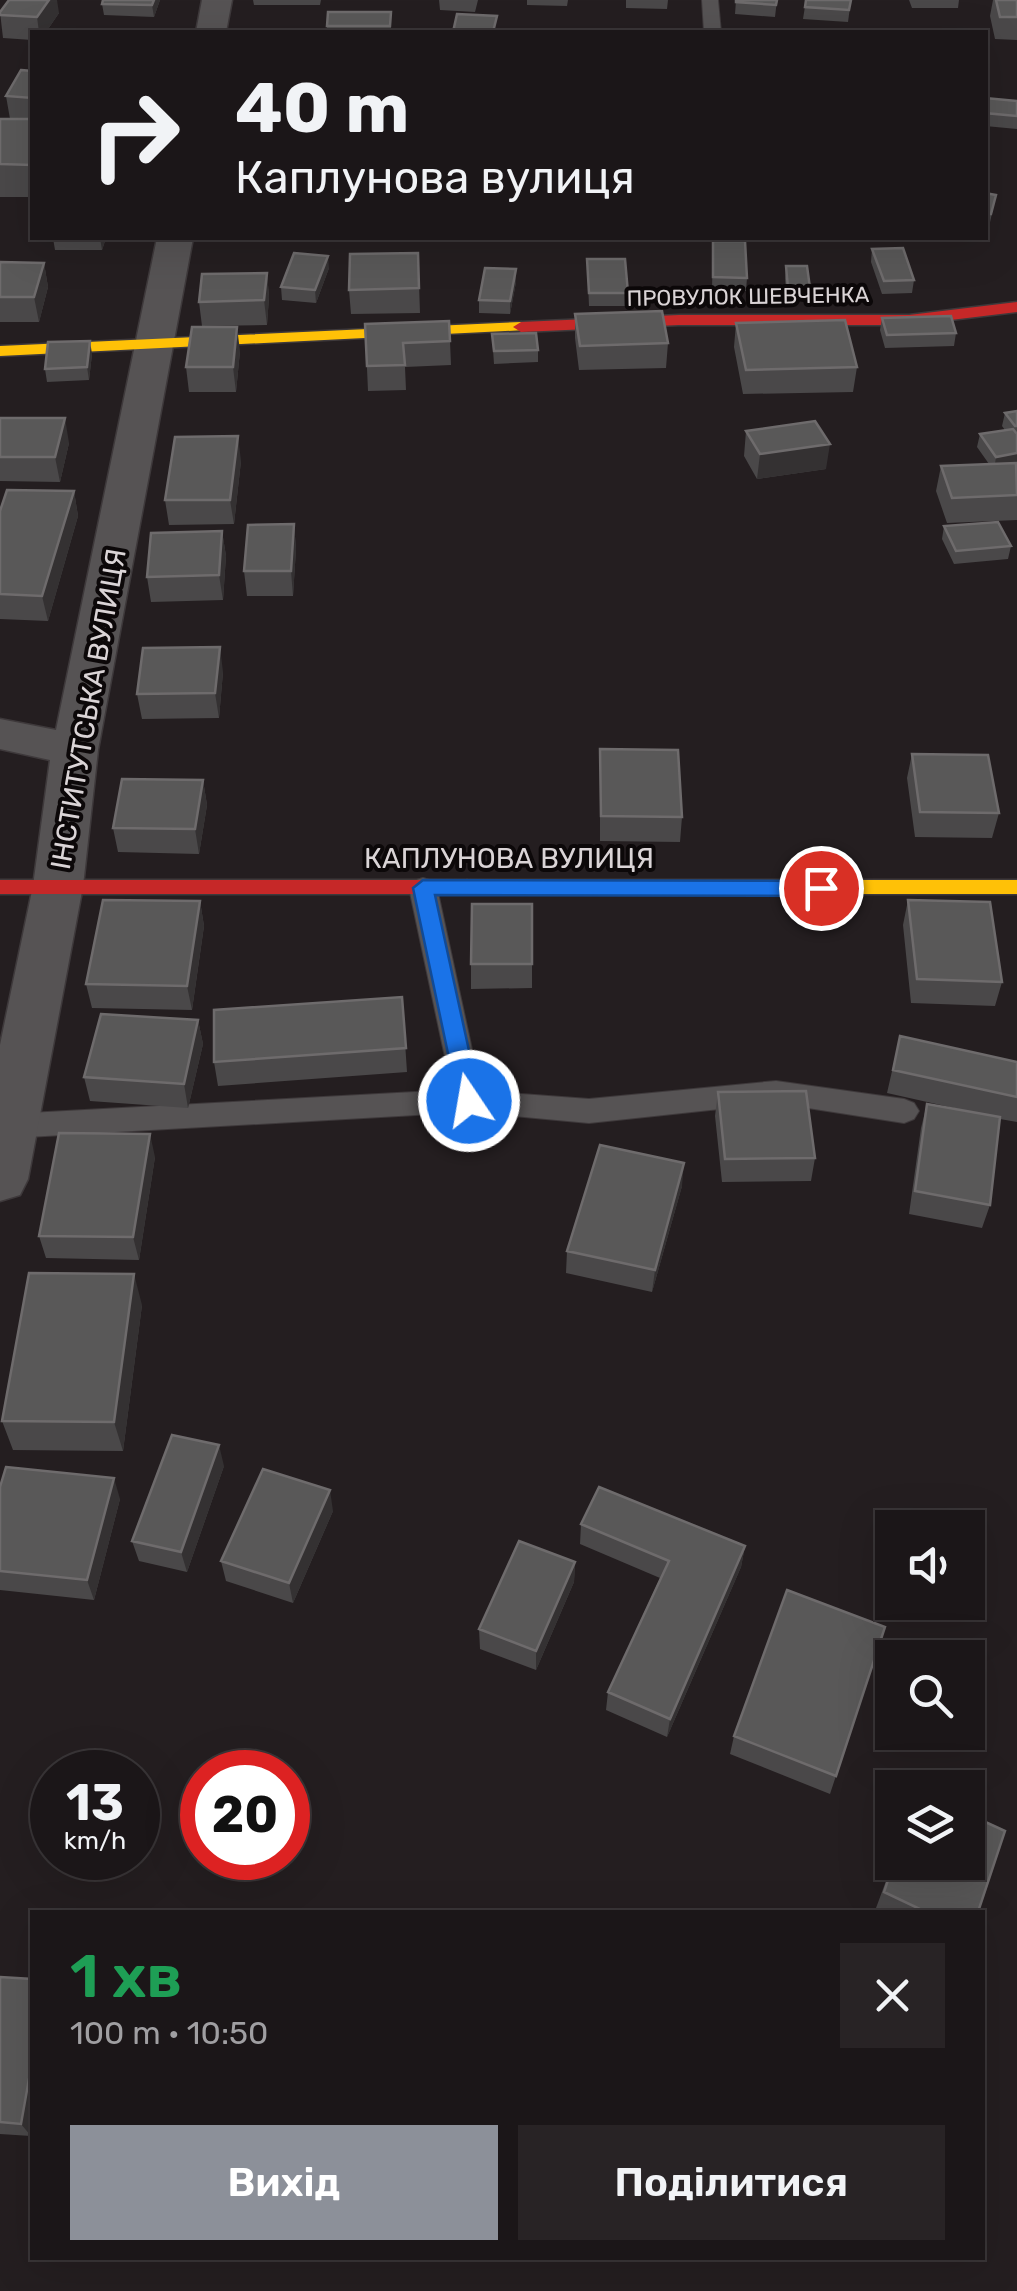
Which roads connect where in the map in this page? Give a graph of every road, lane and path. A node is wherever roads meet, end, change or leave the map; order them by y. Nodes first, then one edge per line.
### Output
1 (217, 0) edge
2 (710, 0) edge
3 (211, 30) edge
4 (713, 30) edge
5 (175, 240) edge
6 (1017, 307) edge
7 (157, 342) junction
8 (0, 352) edge
9 (0, 734) edge
10 (75, 750) junction
11 (58, 886) junction
12 (0, 887) edge
13 (1017, 887) edge
14 (423, 888) junction
15 (469, 1101) junction
16 (904, 1110) dead end
17 (10, 1126) junction
18 (0, 1180) edge

1 - 3 street
2 - 4 lane
5 - 7 street, ІНСТИТУТСЬКА ВУЛИЦЯ
6 - 7 street, ПРОВУЛОК ШЕВЧЕНКА
7 - 8 street, ПРОВУЛОК ШЕВЧЕНКА
7 - 10 street, ІНСТИТУТСЬКА ВУЛИЦЯ
9 - 10 street
10 - 11 street, ІНСТИТУТСЬКА ВУЛИЦЯ
11 - 12 street, КАПЛУНОВА ВУЛИЦЯ
11 - 14 street, КАПЛУНОВА ВУЛИЦЯ
11 - 17 street, ІНСТИТУТСЬКА ВУЛИЦЯ
13 - 14 street, КАПЛУНОВА ВУЛИЦЯ
14 - 15 lane
15 - 16 lane
15 - 17 lane
17 - 18 street, ІНСТИТУТСЬКА ВУЛИЦЯ

